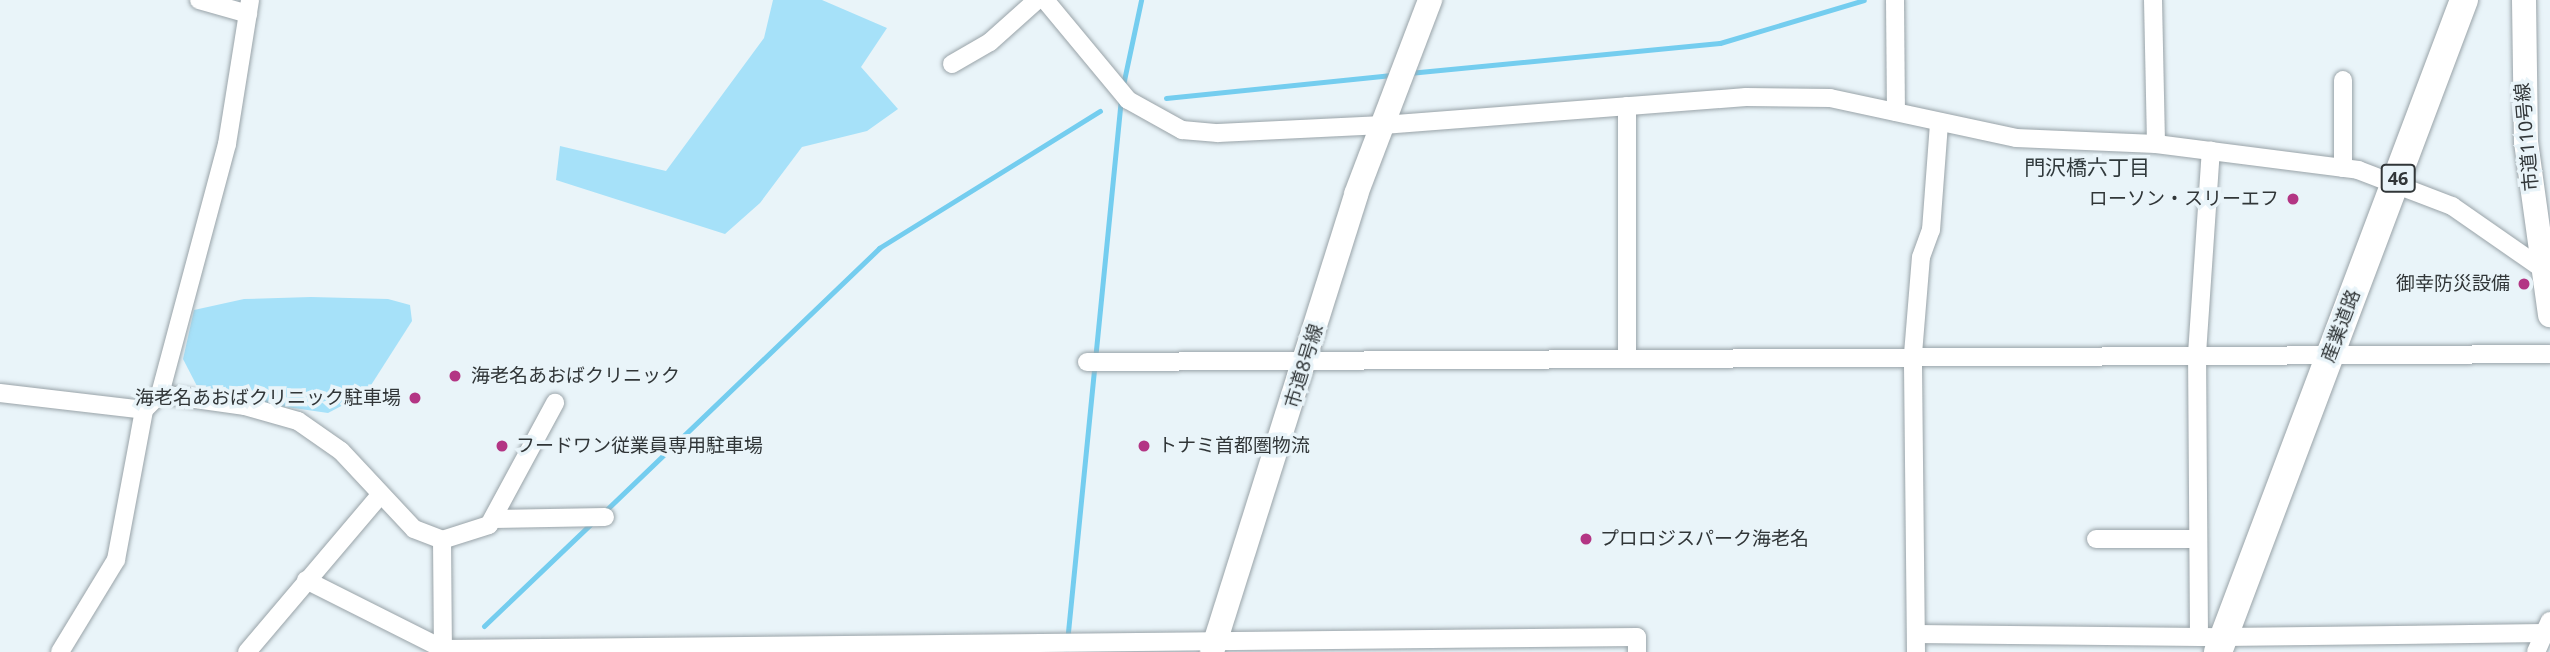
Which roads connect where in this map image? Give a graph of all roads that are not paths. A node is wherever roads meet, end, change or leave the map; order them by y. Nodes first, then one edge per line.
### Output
1 (199, 0) edge
2 (1430, 0) edge
3 (1895, 0) edge
4 (2153, 0) edge
5 (2464, 0) edge
6 (2524, 0) edge
7 (1043, 2) edge
8 (249, 7) edge
9 (952, 64) dead end
10 (2343, 80) dead end
11 (1628, 106) junction
12 (1896, 112) junction
13 (1939, 124) junction
14 (1383, 125) junction
15 (2155, 144) junction
16 (2211, 150) junction
17 (2343, 168) junction
18 (2396, 183) junction
19 (2545, 270) edge
20 (2550, 315) edge
21 (2197, 354) junction
22 (2329, 354) junction
23 (2550, 354) edge
24 (1913, 355) junction
25 (1627, 357) junction
26 (1306, 359) junction
27 (1092, 362) dead end
28 (0, 393) edge
29 (160, 394) junction
30 (555, 404) dead end
31 (144, 410) junction
32 (380, 495) junction
33 (605, 517) dead end
34 (494, 519) junction
35 (2095, 539) dead end
36 (2198, 539) junction
37 (442, 540) junction
38 (306, 580) junction
39 (2547, 627) edge
40 (1916, 634) junction
41 (2213, 642) edge
42 (1637, 645) edge
43 (1213, 648) edge
44 (443, 650) edge
45 (60, 652) edge
46 (247, 652) edge
47 (1916, 652) edge
48 (2536, 652) edge

1 - 8 street
2 - 14 street, 市道8号線
3 - 12 street
4 - 15 street
5 - 18 main road, 産業道路 / 46
6 - 19 street, 市道110号線
7 - 9 street
7 - 14 street
8 - 29 street
10 - 17 street
11 - 12 street
11 - 14 street
11 - 25 street
12 - 13 street
13 - 15 street
13 - 24 street
14 - 26 street, 市道8号線
15 - 16 street
16 - 17 street
16 - 21 street
17 - 18 street
18 - 19 street
18 - 22 main road, 産業道路 / 46
19 - 20 street, 市道110号線
21 - 22 street
21 - 24 street
21 - 36 street
22 - 23 street
22 - 41 main road, 産業道路 / 46
24 - 25 street
24 - 40 street
25 - 26 street
26 - 27 street
26 - 43 street, 市道8号線
28 - 31 street
29 - 31 street
29 - 32 street
30 - 34 street
31 - 45 street
32 - 37 street
32 - 38 street
33 - 34 street
34 - 37 street
35 - 36 street
36 - 41 street
37 - 44 street
38 - 44 street
38 - 46 street
39 - 41 street
39 - 48 street
40 - 41 street
40 - 47 street
42 - 43 street
43 - 44 street

